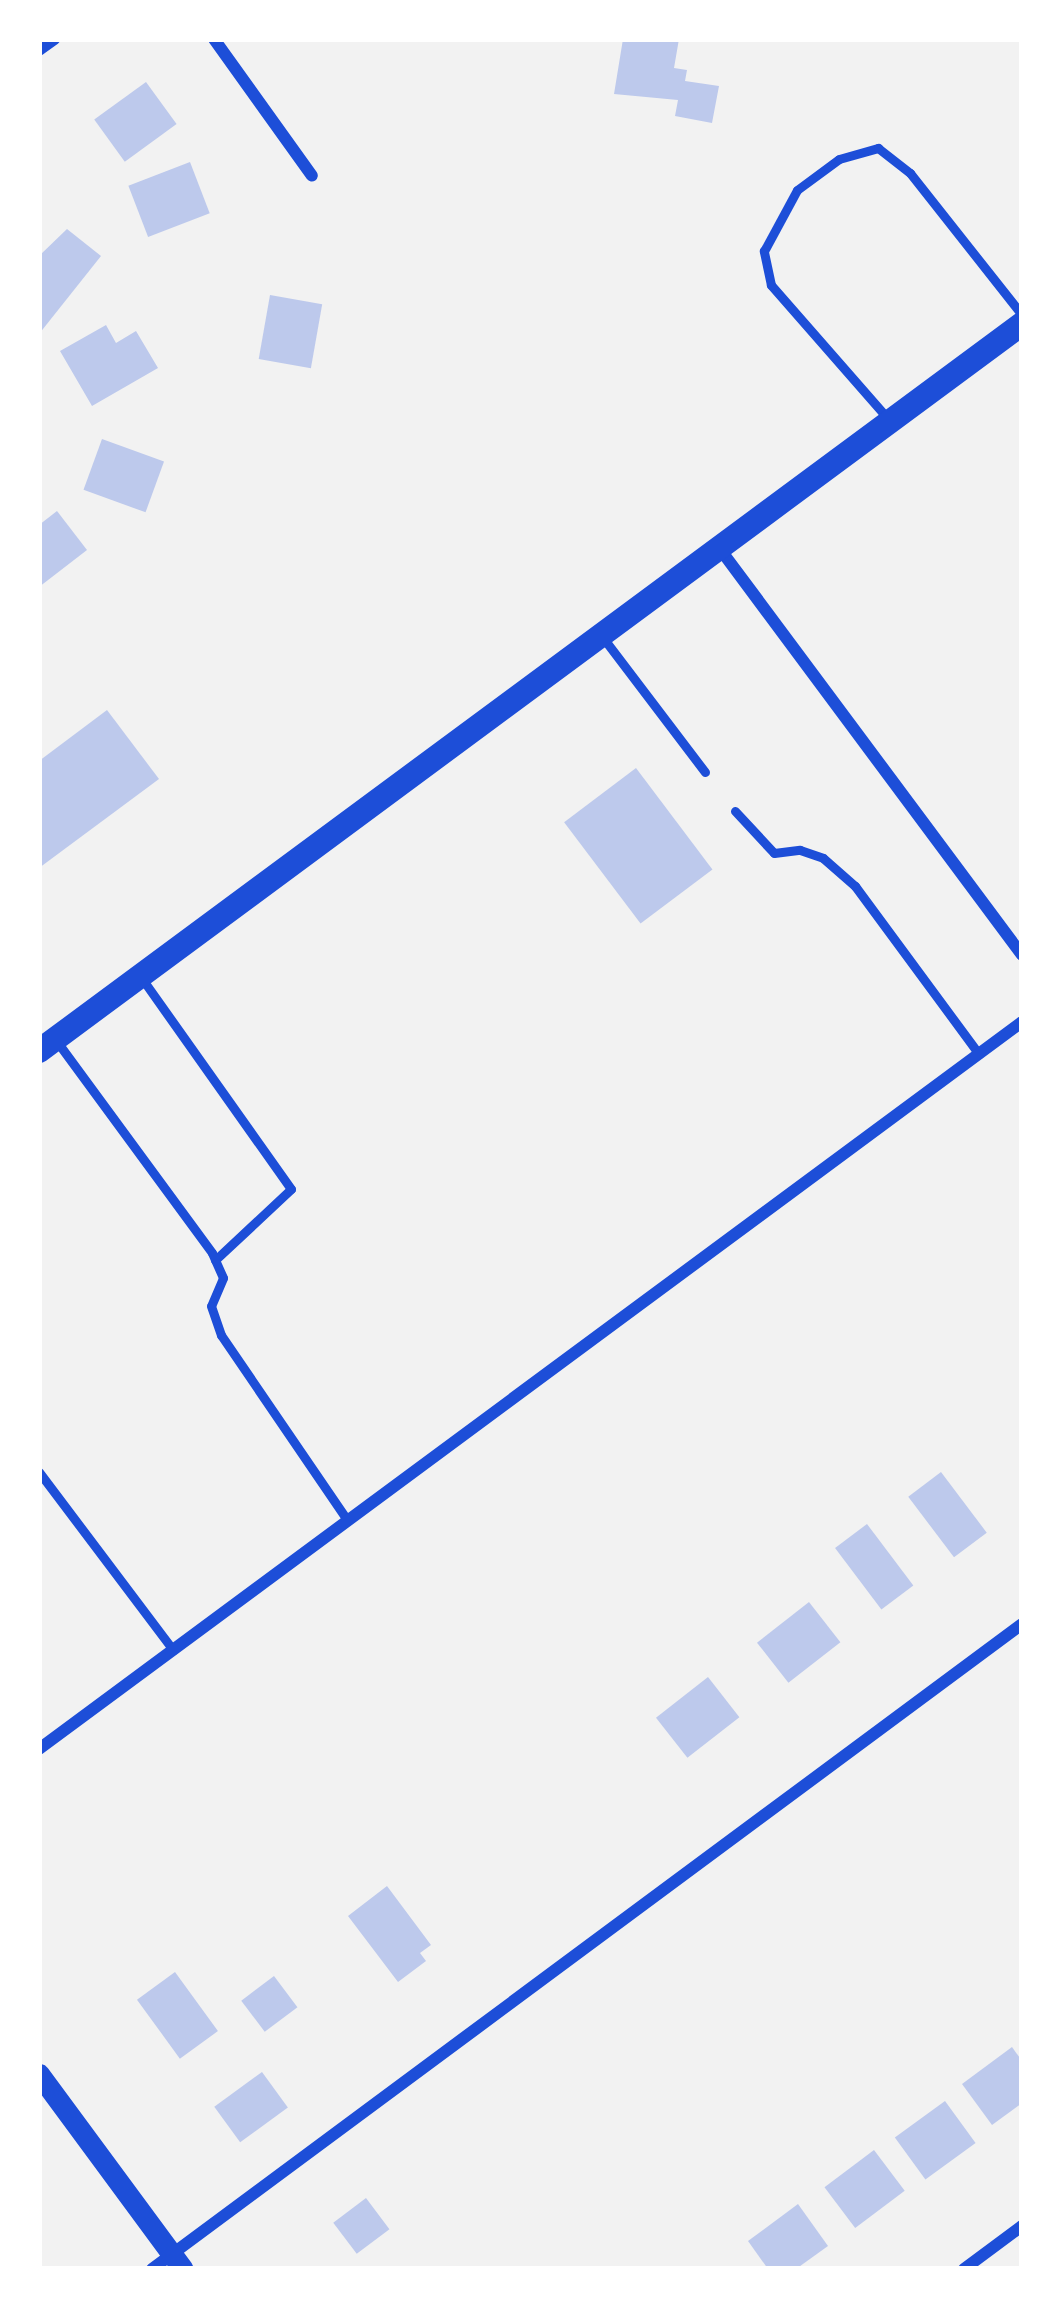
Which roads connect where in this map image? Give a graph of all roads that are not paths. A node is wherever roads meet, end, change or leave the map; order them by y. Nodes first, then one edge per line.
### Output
1 (54, 39) edge
2 (214, 39) edge
3 (39, 50) edge
4 (312, 176) dead end
5 (1022, 320) edge
6 (890, 421) junction
7 (719, 548) junction
8 (601, 635) junction
9 (704, 772) dead end
10 (735, 811) dead end
11 (1022, 955) edge
12 (140, 976) junction
13 (1022, 1022) edge
14 (47, 1045) edge
15 (979, 1054) junction
16 (215, 1260) junction
17 (39, 1472) edge
18 (348, 1521) junction
19 (1022, 1624) edge
20 (173, 1650) junction
21 (39, 1749) edge
22 (39, 2074) edge
23 (1022, 2226) edge
24 (178, 2262) edge
25 (152, 2269) edge
26 (964, 2269) edge

1 - 3 street
2 - 4 street
5 - 6 main road
5 - 6 lane
6 - 7 main road
7 - 8 main road
7 - 11 street
8 - 9 lane
8 - 12 main road
10 - 15 lane
12 - 14 main road
12 - 16 lane
13 - 15 street
14 - 16 lane
15 - 18 street
16 - 18 lane
17 - 20 lane
18 - 20 street
19 - 24 street
20 - 21 street
22 - 24 street
23 - 26 street
24 - 25 street

